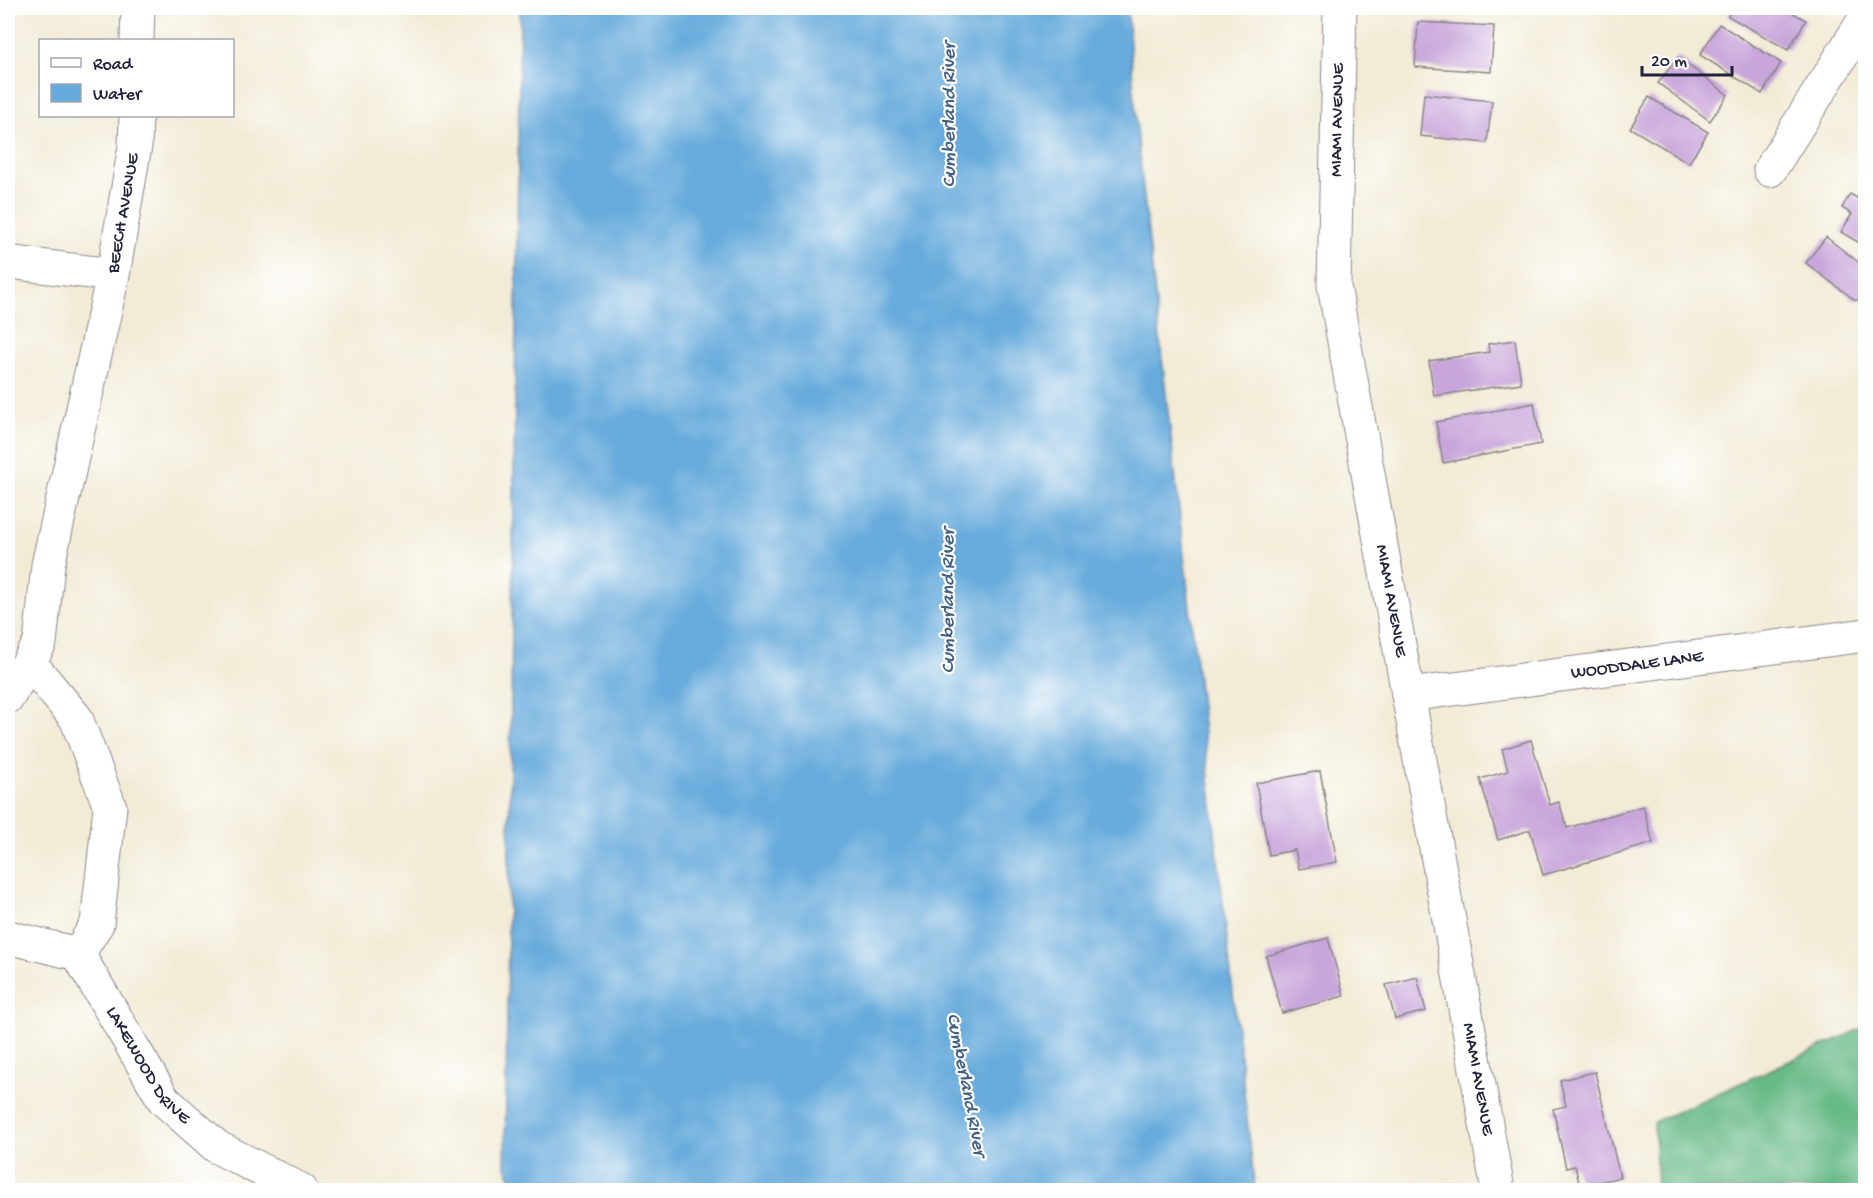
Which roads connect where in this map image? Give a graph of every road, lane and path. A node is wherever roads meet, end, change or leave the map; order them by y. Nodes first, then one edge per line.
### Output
1 (138, 8) edge
2 (1340, 8) edge
3 (1866, 17) edge
4 (137, 39) edge
5 (136, 117) edge
6 (1770, 170) dead end
7 (8, 262) edge
8 (113, 275) junction
9 (1866, 635) edge
10 (29, 662) junction
11 (1408, 694) junction
12 (8, 697) edge
13 (8, 937) edge
14 (78, 954) junction
15 (301, 1191) edge
16 (1498, 1191) edge

1 - 4 street
2 - 11 street, MIAMI AVENUE
3 - 6 street
5 - 8 street, BEECH AVENUE
7 - 8 street, BEECH AVENUE
8 - 10 street
9 - 11 street, WOODDALE LANE
10 - 12 street
10 - 14 street
11 - 16 street, MIAMI AVENUE
13 - 14 street
14 - 15 street, LAKEWOOD DRIVE

